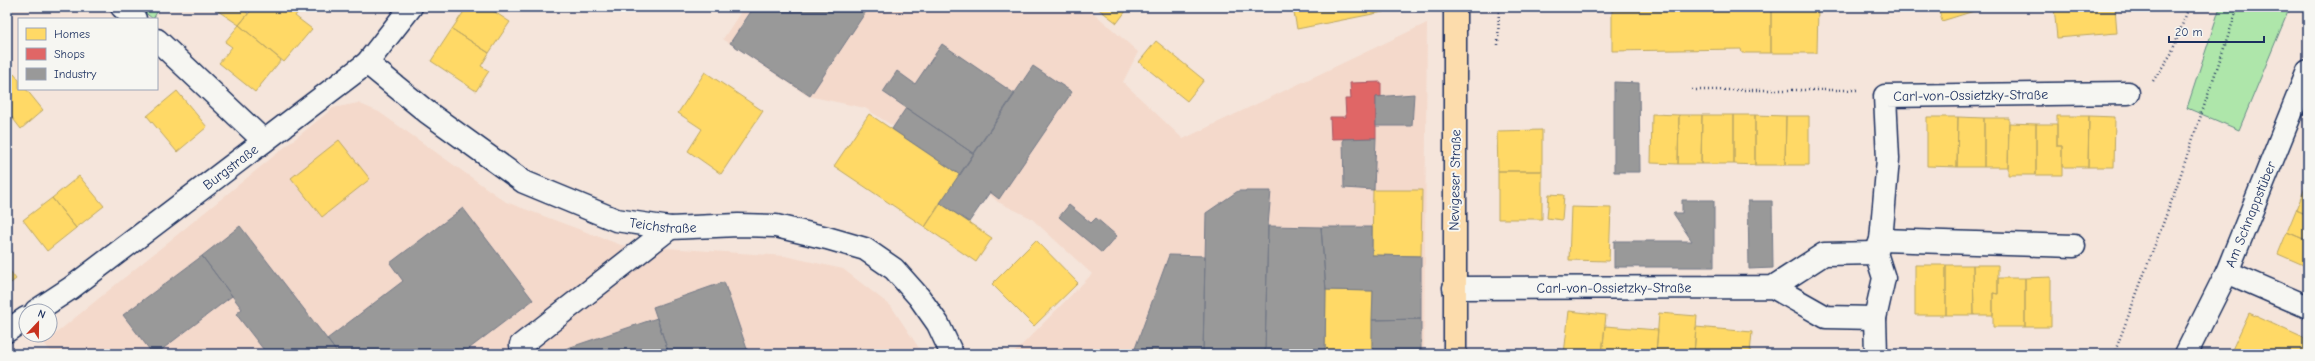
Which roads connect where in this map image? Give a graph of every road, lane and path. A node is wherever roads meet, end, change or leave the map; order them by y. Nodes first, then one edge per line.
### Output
1 (122, 7) edge
2 (411, 7) edge
3 (1417, 7) edge
4 (1455, 7) edge
5 (1499, 7) edge
6 (2189, 7) edge
7 (2238, 7) edge
8 (1417, 12) dead end
9 (134, 18) edge
10 (158, 41) edge
11 (1498, 45) dead end
12 (368, 63) junction
13 (2308, 71) edge
14 (1692, 90) dead end
15 (2128, 92) joint
16 (1885, 96) junction
17 (264, 141) junction
18 (670, 228) junction
19 (2074, 246) dead end
20 (1879, 247) junction
21 (2227, 272) junction
22 (1773, 287) junction
23 (1454, 288) junction
24 (48, 303) edge
25 (2308, 307) edge
26 (1875, 318) junction
27 (18, 323) edge
28 (7, 331) edge
29 (524, 354) edge
30 (952, 354) edge
31 (1455, 354) edge
32 (1876, 354) edge
33 (2114, 354) edge
34 (2186, 354) edge

1 - 9 street
2 - 12 street, Burgstraße
3 - 8 path
4 - 23 main road, Nevigeser Straße
5 - 11 path
6 - 15 path
7 - 33 path
10 - 17 street
12 - 17 street, Burgstraße
12 - 18 street, Teichstraße
13 - 21 street, Am Schnappstüber
14 - 16 path
15 - 16 street, Carl-von-Ossietzky-Straße
16 - 20 street, Carl-von-Ossietzky-Straße
17 - 24 street, Burgstraße
18 - 29 street
18 - 30 street, Teichstraße
19 - 20 street
20 - 22 street
20 - 26 street, Carl-von-Ossietzky-Straße
21 - 25 street
21 - 34 street, Am Schnappstüber
22 - 23 street, Carl-von-Ossietzky-Straße
22 - 26 street, Carl-von-Ossietzky-Straße
23 - 31 main road, Nevigeser Straße
26 - 32 street, Carl-von-Ossietzky-Straße
27 - 28 street

